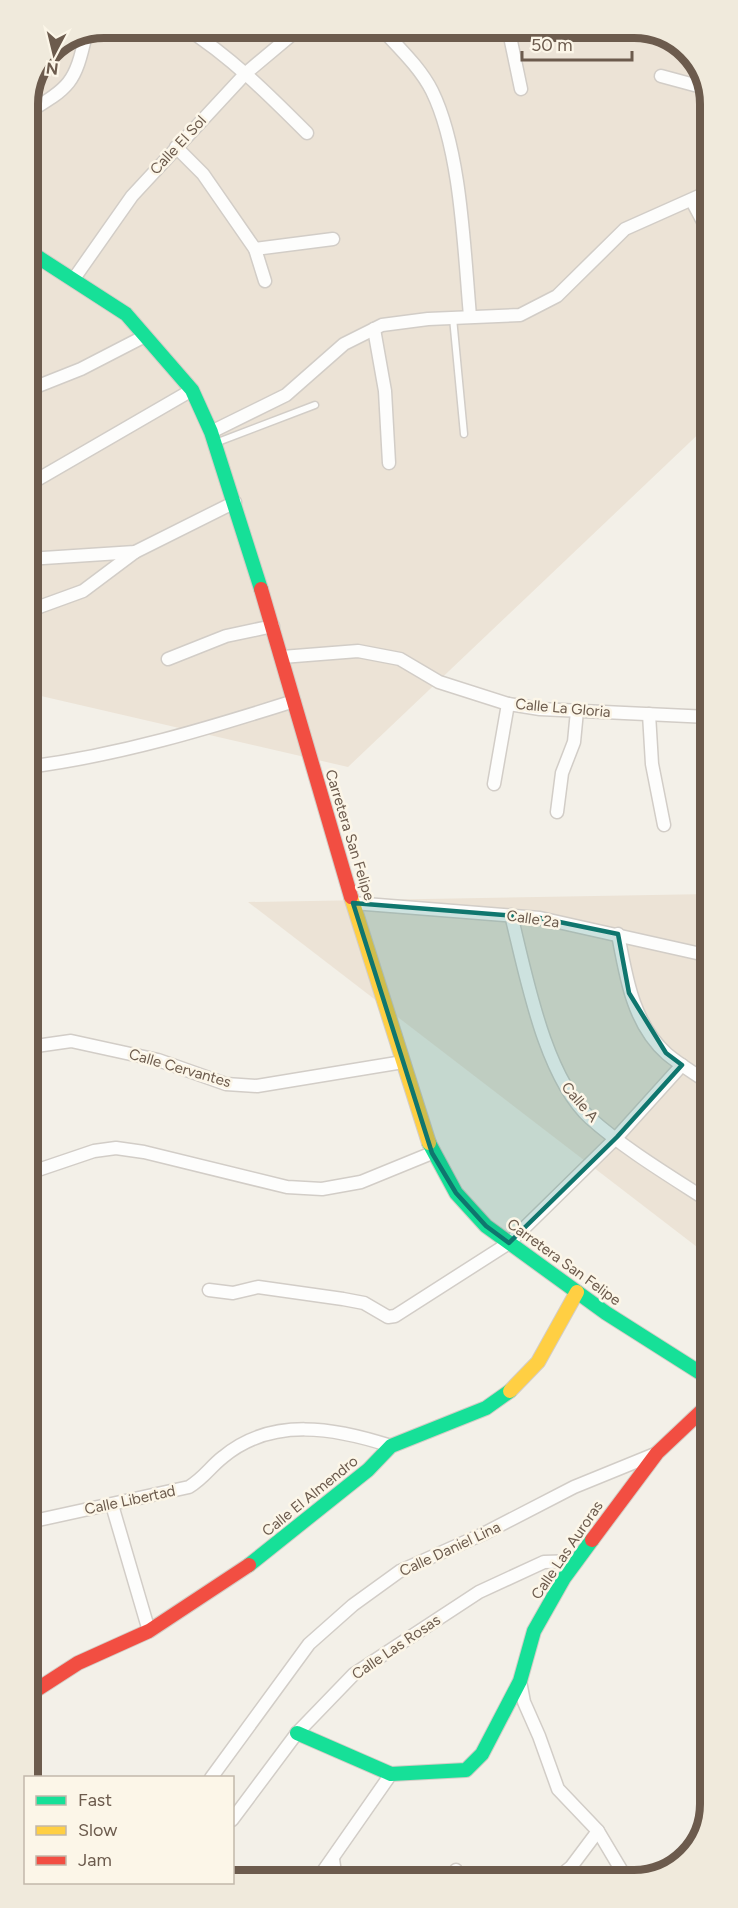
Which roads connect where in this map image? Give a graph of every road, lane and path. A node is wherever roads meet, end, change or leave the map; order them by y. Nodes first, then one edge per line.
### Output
1 (201, 38) edge
2 (288, 38) edge
3 (390, 38) edge
4 (510, 38) edge
5 (84, 41) edge
6 (246, 73) junction
7 (661, 76) dead end
8 (698, 86) edge
9 (521, 89) dead end
10 (38, 106) edge
11 (307, 133) dead end
12 (176, 147) junction
13 (700, 196) edge
14 (692, 201) junction
15 (700, 217) edge
16 (333, 239) dead end
17 (255, 249) junction
18 (38, 257) edge
19 (73, 280) junction
20 (265, 281) dead end
21 (470, 316) junction
22 (453, 317) junction
23 (374, 329) junction
24 (145, 336) junction
25 (38, 386) edge
26 (192, 390) junction
27 (315, 405) dead end
28 (464, 434) dead end
29 (213, 438) junction
30 (389, 463) dead end
31 (38, 479) edge
32 (235, 502) junction
33 (135, 552) junction
34 (38, 558) edge
35 (38, 607) edge
36 (273, 626) junction
37 (282, 657) junction
38 (168, 659) dead end
39 (294, 701) junction
40 (508, 704) junction
41 (577, 711) junction
42 (649, 714) junction
43 (700, 717) edge
44 (38, 766) edge
45 (494, 784) dead end
46 (556, 812) dead end
47 (664, 825) dead end
48 (353, 903) junction
49 (511, 915) junction
50 (618, 934) junction
51 (700, 954) edge
52 (38, 1046) edge
53 (403, 1062) junction
54 (682, 1065) junction
55 (700, 1077) edge
56 (617, 1137) junction
57 (432, 1153) junction
58 (38, 1170) edge
59 (700, 1195) edge
60 (509, 1243) junction
61 (209, 1290) dead end
62 (577, 1292) junction
63 (700, 1372) edge
64 (700, 1412) edge
65 (392, 1446) junction
66 (657, 1453) junction
67 (112, 1504) junction
68 (38, 1520) edge
69 (577, 1561) junction
70 (149, 1631) junction
71 (519, 1681) junction
72 (38, 1689) edge
73 (297, 1733) junction
74 (391, 1774) junction
75 (212, 1776) edge
76 (234, 1817) edge
77 (598, 1831) junction
78 (333, 1859) junction
79 (325, 1870) edge
80 (335, 1870) edge
81 (567, 1870) edge
82 (621, 1870) edge

1 - 6 street
2 - 6 street, Calle El Sol
3 - 21 street
4 - 9 street
5 - 10 street
6 - 11 street
6 - 12 street, Calle El Sol
7 - 8 street
12 - 17 street
12 - 19 street, Calle El Sol
13 - 14 street
14 - 15 street
14 - 21 street
16 - 17 street
17 - 20 street
18 - 19 main road, Carretera San Felipe
19 - 24 main road, Carretera San Felipe
21 - 22 street
22 - 23 street
22 - 28 lane
23 - 29 street
23 - 30 street
24 - 25 street
24 - 26 main road, Carretera San Felipe
26 - 29 main road, Carretera San Felipe
26 - 31 street
27 - 29 lane
29 - 32 main road, Carretera San Felipe
32 - 33 street
32 - 36 main road, Carretera San Felipe
33 - 34 street
33 - 35 street
36 - 37 main road, Carretera San Felipe
36 - 38 street
37 - 39 main road, Carretera San Felipe
37 - 40 street, Calle La Gloria
39 - 44 street
39 - 48 main road, Carretera San Felipe
40 - 41 street, Calle La Gloria
40 - 45 street
41 - 42 street, Calle La Gloria
41 - 46 street
42 - 43 street, Calle La Gloria
42 - 47 street
48 - 49 street, Calle 2a
48 - 53 main road, Carretera San Felipe
49 - 50 street, Calle 2a
49 - 56 street, Calle A
50 - 51 street, Calle 2a
50 - 54 street
52 - 53 street, Calle Cervantes
53 - 57 main road, Carretera San Felipe
54 - 55 street
54 - 56 street
56 - 59 street, Calle A
56 - 60 street
57 - 58 street
57 - 60 main road, Carretera San Felipe
60 - 61 street
60 - 62 main road, Carretera San Felipe
62 - 63 main road, Carretera San Felipe
62 - 65 main road, Calle El Almendro
64 - 66 main road, Calle Las Auroras
65 - 67 street, Calle Libertad
65 - 70 main road, Calle El Almendro
66 - 69 main road, Calle Las Auroras
66 - 75 street, Calle Daniel Lina
67 - 68 street, Calle Libertad
67 - 70 street
69 - 71 main road, Calle Las Auroras
69 - 73 street, Calle Las Rosas
70 - 72 main road, Calle El Almendro
71 - 74 main road, Calle Las Auroras
71 - 77 street
73 - 74 main road, Calle Las Auroras
73 - 76 street, Calle Las Rosas
74 - 78 street
77 - 81 street
77 - 82 street
78 - 79 street
78 - 80 street

